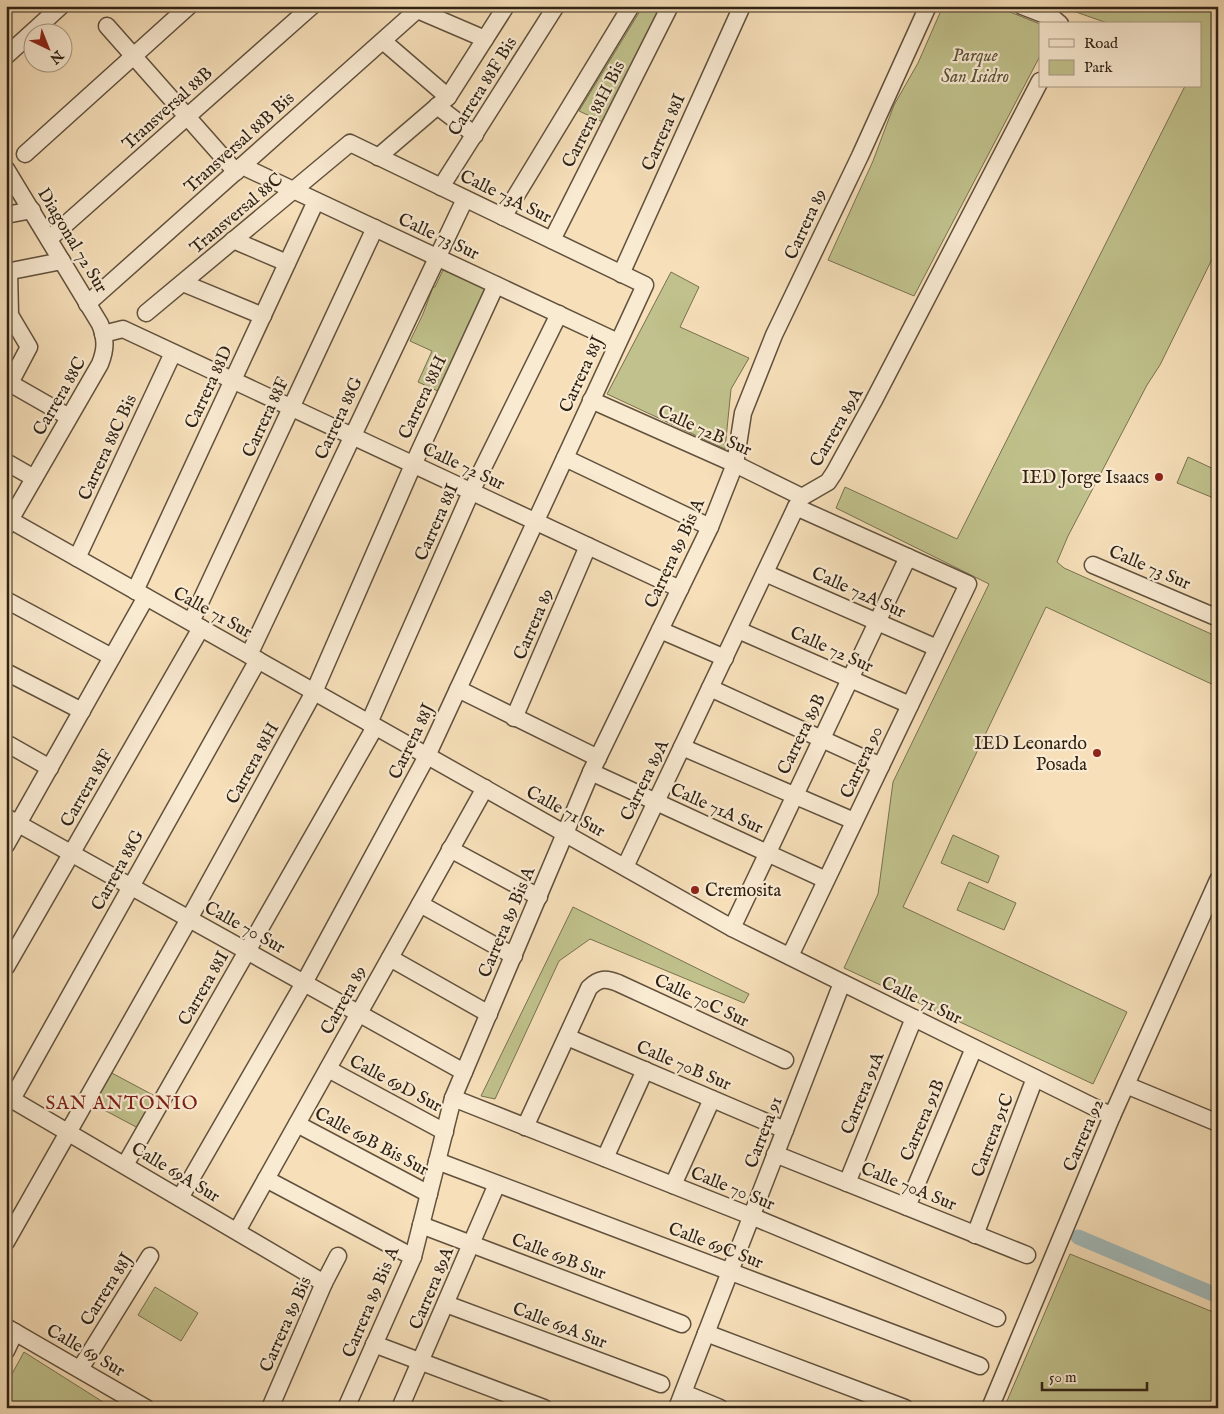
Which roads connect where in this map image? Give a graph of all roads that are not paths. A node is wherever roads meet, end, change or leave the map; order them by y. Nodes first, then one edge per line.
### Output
1 (61, 6) edge
2 (188, 6) edge
3 (312, 6) edge
4 (506, 6) edge
5 (556, 6) edge
6 (631, 6) edge
7 (670, 6) edge
8 (742, 6) edge
9 (928, 6) edge
10 (1022, 6) edge
11 (412, 8) edge
12 (1058, 22) edge
13 (107, 26) dead end
14 (485, 39) junction
15 (383, 41) junction
16 (9, 48) edge
17 (133, 56) junction
18 (1039, 83) edge
19 (443, 101) junction
20 (187, 117) junction
21 (474, 134) junction
22 (350, 143) joint
23 (25, 154) dead end
24 (378, 156) junction
25 (6, 168) edge
26 (239, 169) junction
27 (441, 187) junction
28 (295, 191) junction
29 (465, 199) junction
30 (316, 201) junction
31 (32, 210) junction
32 (6, 214) edge
33 (503, 217) junction
34 (375, 228) junction
35 (49, 239) junction
36 (234, 240) junction
37 (552, 240) junction
38 (437, 257) junction
39 (62, 261) junction
40 (287, 263) junction
41 (8, 272) edge
42 (621, 274) junction
43 (183, 283) junction
44 (496, 285) junction
45 (644, 285) joint
46 (87, 304) junction
47 (146, 313) dead end
48 (559, 314) junction
49 (262, 316) junction
50 (103, 334) junction
51 (618, 342) junction
52 (173, 353) junction
53 (233, 381) junction
54 (8, 382) edge
55 (592, 400) junction
56 (291, 408) junction
57 (70, 417) junction
58 (352, 436) junction
59 (565, 458) junction
60 (6, 462) edge
61 (735, 464) junction
62 (413, 465) junction
63 (34, 478) junction
64 (471, 492) junction
65 (799, 502) junction
66 (536, 522) junction
67 (8, 524) edge
68 (710, 527) junction
69 (588, 546) junction
70 (908, 557) junction
71 (77, 558) junction
72 (1093, 565) dead end
73 (765, 572) junction
74 (968, 584) joint
75 (680, 589) junction
76 (141, 594) junction
77 (6, 600) edge
78 (1218, 618) edge
79 (877, 622) junction
80 (196, 625) junction
81 (660, 630) junction
82 (738, 630) junction
83 (937, 648) junction
84 (112, 657) junction
85 (254, 658) junction
86 (725, 658) junction
87 (6, 672) edge
88 (850, 679) junction
89 (710, 688) junction
90 (458, 689) junction
91 (314, 692) junction
92 (910, 705) junction
93 (82, 711) junction
94 (514, 718) junction
95 (372, 725) junction
96 (821, 739) junction
97 (6, 743) edge
98 (682, 747) junction
99 (427, 756) junction
100 (594, 765) junction
101 (881, 766) junction
102 (50, 768) junction
103 (485, 788) junction
104 (794, 795) junction
105 (656, 802) junction
106 (12, 820) edge
107 (854, 821) junction
108 (566, 834) junction
109 (6, 845) edge
110 (450, 849) junction
111 (767, 852) junction
112 (72, 853) junction
113 (625, 867) junction
114 (826, 880) junction
115 (1218, 880) edge
116 (131, 887) junction
117 (539, 897) junction
118 (420, 904) junction
119 (189, 919) junction
120 (732, 928) junction
121 (247, 951) junction
122 (514, 956) junction
123 (790, 956) junction
124 (390, 958) junction
125 (6, 967) edge
126 (304, 983) junction
127 (842, 983) junction
128 (358, 1014) junction
129 (489, 1014) junction
130 (914, 1018) junction
131 (567, 1037) junction
132 (974, 1048) junction
133 (785, 1060) dead end
134 (328, 1069) junction
135 (645, 1070) junction
136 (464, 1072) junction
137 (1035, 1078) junction
138 (1126, 1085) junction
139 (9, 1098) edge
140 (453, 1098) junction
141 (712, 1099) junction
142 (1112, 1116) junction
143 (1218, 1123) edge
144 (297, 1124) junction
145 (525, 1127) junction
146 (785, 1130) junction
147 (68, 1132) junction
148 (444, 1132) junction
149 (775, 1154) junction
150 (605, 1158) junction
151 (437, 1161) junction
152 (125, 1165) junction
153 (266, 1179) junction
154 (847, 1183) junction
155 (497, 1184) junction
156 (674, 1186) junction
157 (429, 1194) junction
158 (180, 1198) junction
159 (907, 1207) junction
160 (751, 1216) junction
161 (421, 1225) junction
162 (237, 1232) junction
163 (975, 1235) junction
164 (6, 1242) edge
165 (471, 1245) junction
166 (1027, 1255) dead end
167 (150, 1256) dead end
168 (338, 1256) dead end
169 (413, 1257) junction
170 (730, 1272) junction
171 (324, 1283) junction
172 (446, 1304) junction
173 (997, 1318) dead end
174 (682, 1324) dead end
175 (11, 1329) edge
176 (706, 1333) junction
177 (374, 1344) junction
178 (6, 1351) edge
179 (421, 1361) junction
180 (980, 1366) dead end
181 (80, 1369) junction
182 (661, 1384) dead end
183 (691, 1396) dead end
184 (146, 1408) edge
185 (270, 1408) edge
186 (346, 1408) edge
187 (400, 1408) edge
188 (544, 1408) edge
189 (677, 1408) edge
190 (720, 1408) edge
191 (905, 1408) edge
192 (990, 1408) edge

1 - 16 street
2 - 17 street
3 - 20 street, Transversal 88B
4 - 14 street
5 - 21 street, Carrera 88F Bis
6 - 33 street
7 - 37 street, Carrera 88H Bis
8 - 42 street, Carrera 88I
9 - 61 street, Carrera 89
10 - 12 street
11 - 14 street
11 - 15 street, Transversal 88B Bis
13 - 17 street, Calle 73 Sur
14 - 19 street
15 - 19 street
15 - 26 street, Transversal 88B Bis
17 - 20 street, Calle 73 Sur
17 - 23 street
18 - 65 street, Carrera 89A
19 - 21 street
19 - 24 street
20 - 26 street, Calle 73 Sur
20 - 35 street, Transversal 88B
21 - 27 street, Carrera 88F Bis
22 - 24 street, Calle 73A Sur
22 - 28 street, Transversal 88C
24 - 27 street, Calle 73A Sur
25 - 31 street, Diagonal 72 Sur
26 - 28 street, Calle 73 Sur
26 - 46 street, Transversal 88B Bis
27 - 29 street, Calle 73A Sur
28 - 30 street, Calle 73 Sur
28 - 36 street, Transversal 88C
29 - 33 street, Calle 73A Sur
29 - 38 street, Carrera 88G
30 - 34 street, Calle 73 Sur
30 - 40 street, Carrera 88D
31 - 32 street
31 - 35 street, Diagonal 72 Sur
33 - 37 street, Calle 73A Sur
34 - 38 street, Calle 73 Sur
34 - 56 street, Carrera 88F
35 - 39 street, Diagonal 72 Sur
36 - 40 street
36 - 43 street, Transversal 88C
37 - 42 street, Calle 73A Sur
38 - 44 street, Calle 73 Sur
38 - 58 street, Carrera 88G
39 - 41 street
39 - 46 street, Diagonal 72 Sur
40 - 49 street, Carrera 88D
41 - 54 street
42 - 45 street, Calle 73A Sur
43 - 47 street, Transversal 88C
43 - 49 street
44 - 48 street, Calle 73 Sur
44 - 62 street, Carrera 88H
45 - 51 street, Carrera 88J
46 - 50 street, Diagonal 72 Sur
48 - 51 street, Calle 73 Sur
48 - 64 street, Carrera 88I
49 - 53 street, Carrera 88D
50 - 52 street, Calle 72 Sur
50 - 57 street, Carrera 88C
51 - 55 street, Carrera 88J
52 - 53 street, Calle 72 Sur
52 - 71 street, Carrera 88C Bis
53 - 56 street, Calle 72 Sur
53 - 76 street, Carrera 88D
54 - 57 street
55 - 59 street, Carrera 88J
55 - 61 street, Calle 72B Sur
56 - 58 street, Calle 72 Sur
56 - 80 street, Carrera 88F
57 - 63 street, Carrera 88C
58 - 62 street, Calle 72 Sur
58 - 85 street, Carrera 88G
59 - 66 street, Carrera 88J
59 - 68 street
60 - 63 street
61 - 65 street, Calle 72B Sur
61 - 68 street, Carrera 89 Bis A
62 - 64 street, Calle 72 Sur
62 - 91 street, Carrera 88H
63 - 67 street, Carrera 88C
64 - 66 street, Calle 72 Sur
64 - 95 street, Carrera 88I
65 - 70 street, Calle 72B Sur
65 - 73 street, Carrera 89A
66 - 69 street, Calle 72 Sur
66 - 90 street, Carrera 88J
67 - 71 street, Calle 71 Sur
68 - 75 street, Carrera 89 Bis A
69 - 75 street, Calle 72 Sur
69 - 94 street, Carrera 89
70 - 74 street, Calle 72B Sur
70 - 79 street, Carrera 89B
71 - 76 street, Calle 71 Sur
72 - 78 street, Calle 73 Sur
73 - 79 street, Calle 72A Sur
73 - 82 street, Carrera 89A
74 - 83 street, Carrera 90
75 - 81 street, Carrera 89 Bis A
76 - 80 street, Calle 71 Sur
76 - 84 street, Carrera 88D
77 - 84 street
79 - 83 street, Calle 72A Sur
79 - 88 street, Carrera 89B
80 - 85 street, Calle 71 Sur
80 - 112 street, Carrera 88F
81 - 86 street
81 - 100 street, Carrera 89 Bis A
82 - 86 street, Carrera 89A
82 - 88 street, Calle 72 Sur
83 - 92 street, Carrera 90
84 - 93 street, Carrera 88D
85 - 91 street, Calle 71 Sur
85 - 116 street, Carrera 88G
86 - 89 street, Carrera 89A
87 - 93 street
88 - 92 street, Calle 72 Sur
88 - 96 street, Carrera 89B
89 - 96 street
89 - 98 street, Carrera 89A
90 - 94 street, Calle 71A Sur
90 - 99 street, Carrera 88J
91 - 95 street, Calle 71 Sur
91 - 119 street, Carrera 88H
92 - 101 street, Carrera 90
93 - 102 street, Carrera 88D
94 - 100 street, Calle 71A Sur
95 - 99 street, Calle 71 Sur
95 - 121 street, Carrera 88I
96 - 101 street
96 - 104 street, Carrera 89B
97 - 102 street
98 - 104 street
98 - 105 street, Carrera 89A
99 - 103 street, Calle 71 Sur
99 - 126 street, Carrera 88J
100 - 105 street, Calle 71A Sur
100 - 108 street, Carrera 89 Bis A
101 - 107 street, Carrera 90
102 - 106 street, Carrera 88D
103 - 108 street, Calle 71 Sur
103 - 110 street, Carrera 89
104 - 107 street
104 - 111 street, Carrera 89B
105 - 111 street, Calle 71A Sur
105 - 113 street, Carrera 89A
106 - 109 street, Carrera 88D
106 - 112 street, Calle 70 Sur
107 - 114 street, Carrera 90
108 - 113 street, Calle 71 Sur
108 - 117 street, Carrera 89 Bis A
110 - 117 street
110 - 118 street, Carrera 89
111 - 114 street, Calle 71A Sur
111 - 120 street, Carrera 89B
112 - 116 street, Calle 70 Sur
112 - 125 street, Carrera 88F
113 - 120 street, Calle 71 Sur
114 - 123 street, Carrera 90
115 - 138 street, Carrera 92
116 - 119 street, Calle 70 Sur
116 - 139 street, Carrera 88G
117 - 122 street, Carrera 89 Bis A
118 - 122 street
118 - 124 street, Carrera 89
119 - 121 street, Calle 70 Sur
119 - 147 street, Carrera 88H
120 - 123 street, Calle 71 Sur
121 - 126 street, Calle 70 Sur
121 - 152 street, Carrera 88I
122 - 129 street, Carrera 89 Bis A
123 - 127 street, Calle 71 Sur
124 - 128 street, Carrera 89
124 - 129 street
126 - 128 street, Calle 70 Sur
126 - 158 street, Carrera 88J
127 - 130 street, Calle 71 Sur
127 - 146 street, Carrera 91
128 - 134 street, Carrera 89
128 - 136 street, Calle 70 Sur
129 - 136 street, Carrera 89 Bis A
130 - 132 street, Calle 71 Sur
130 - 154 street, Carrera 91A
131 - 133 street, Calle 70C Sur
131 - 135 street, Calle 70B Sur
131 - 145 street
132 - 137 street, Calle 71 Sur
132 - 159 street, Carrera 91B
134 - 144 street, Carrera 89
134 - 148 street, Calle 69D Sur
135 - 141 street, Calle 70B Sur
135 - 150 street
136 - 140 street, Carrera 89 Bis A
137 - 142 street, Calle 71 Sur
137 - 163 street, Carrera 91C
138 - 142 street, Carrera 92
138 - 143 street
139 - 147 street, Calle 69A Sur
140 - 145 street, Calle 70 Sur
140 - 148 street, Carrera 89 Bis A
141 - 146 street, Calle 70B Sur
141 - 156 street
142 - 192 street, Carrera 92
144 - 153 street, Carrera 89
144 - 157 street, Calle 69B Bis Sur
145 - 150 street, Calle 70 Sur
146 - 149 street, Carrera 91
147 - 152 street, Calle 69A Sur
147 - 164 street, Carrera 88H
148 - 151 street, Carrera 89 Bis A
149 - 154 street, Calle 70A Sur
149 - 160 street, Carrera 91
150 - 156 street, Calle 70 Sur
151 - 155 street, Calle 69C Sur
151 - 157 street, Carrera 89 Bis A
152 - 158 street, Calle 69A Sur
153 - 162 street, Carrera 89
153 - 169 street
154 - 159 street, Calle 70A Sur
155 - 165 street, Carrera 89A
155 - 170 street, Calle 69C Sur
156 - 160 street, Calle 70 Sur
157 - 161 street, Carrera 89 Bis A
158 - 162 street, Calle 69A Sur
159 - 163 street, Calle 70A Sur
160 - 170 street, Carrera 91
160 - 173 street, Calle 70 Sur
161 - 165 street, Calle 69B Sur
161 - 169 street, Carrera 89 Bis A
162 - 171 street, Calle 69A Sur
163 - 166 street, Calle 70A Sur
165 - 172 street, Carrera 89A
165 - 174 street, Calle 69B Sur
167 - 181 street, Carrera 88J
168 - 171 street, Carrera 89 Bis
169 - 177 street, Carrera 89 Bis A
170 - 176 street, Carrera 91
170 - 180 street, Calle 69C Sur
171 - 185 street, Carrera 89 Bis
172 - 179 street, Carrera 89A
172 - 182 street, Calle 69A Sur
175 - 178 street
175 - 181 street, Calle 69 Sur
176 - 189 street, Carrera 91
176 - 191 street
177 - 179 street
177 - 186 street, Carrera 89 Bis A
179 - 187 street, Carrera 89A
179 - 188 street
181 - 184 street, Calle 69 Sur
183 - 190 street

